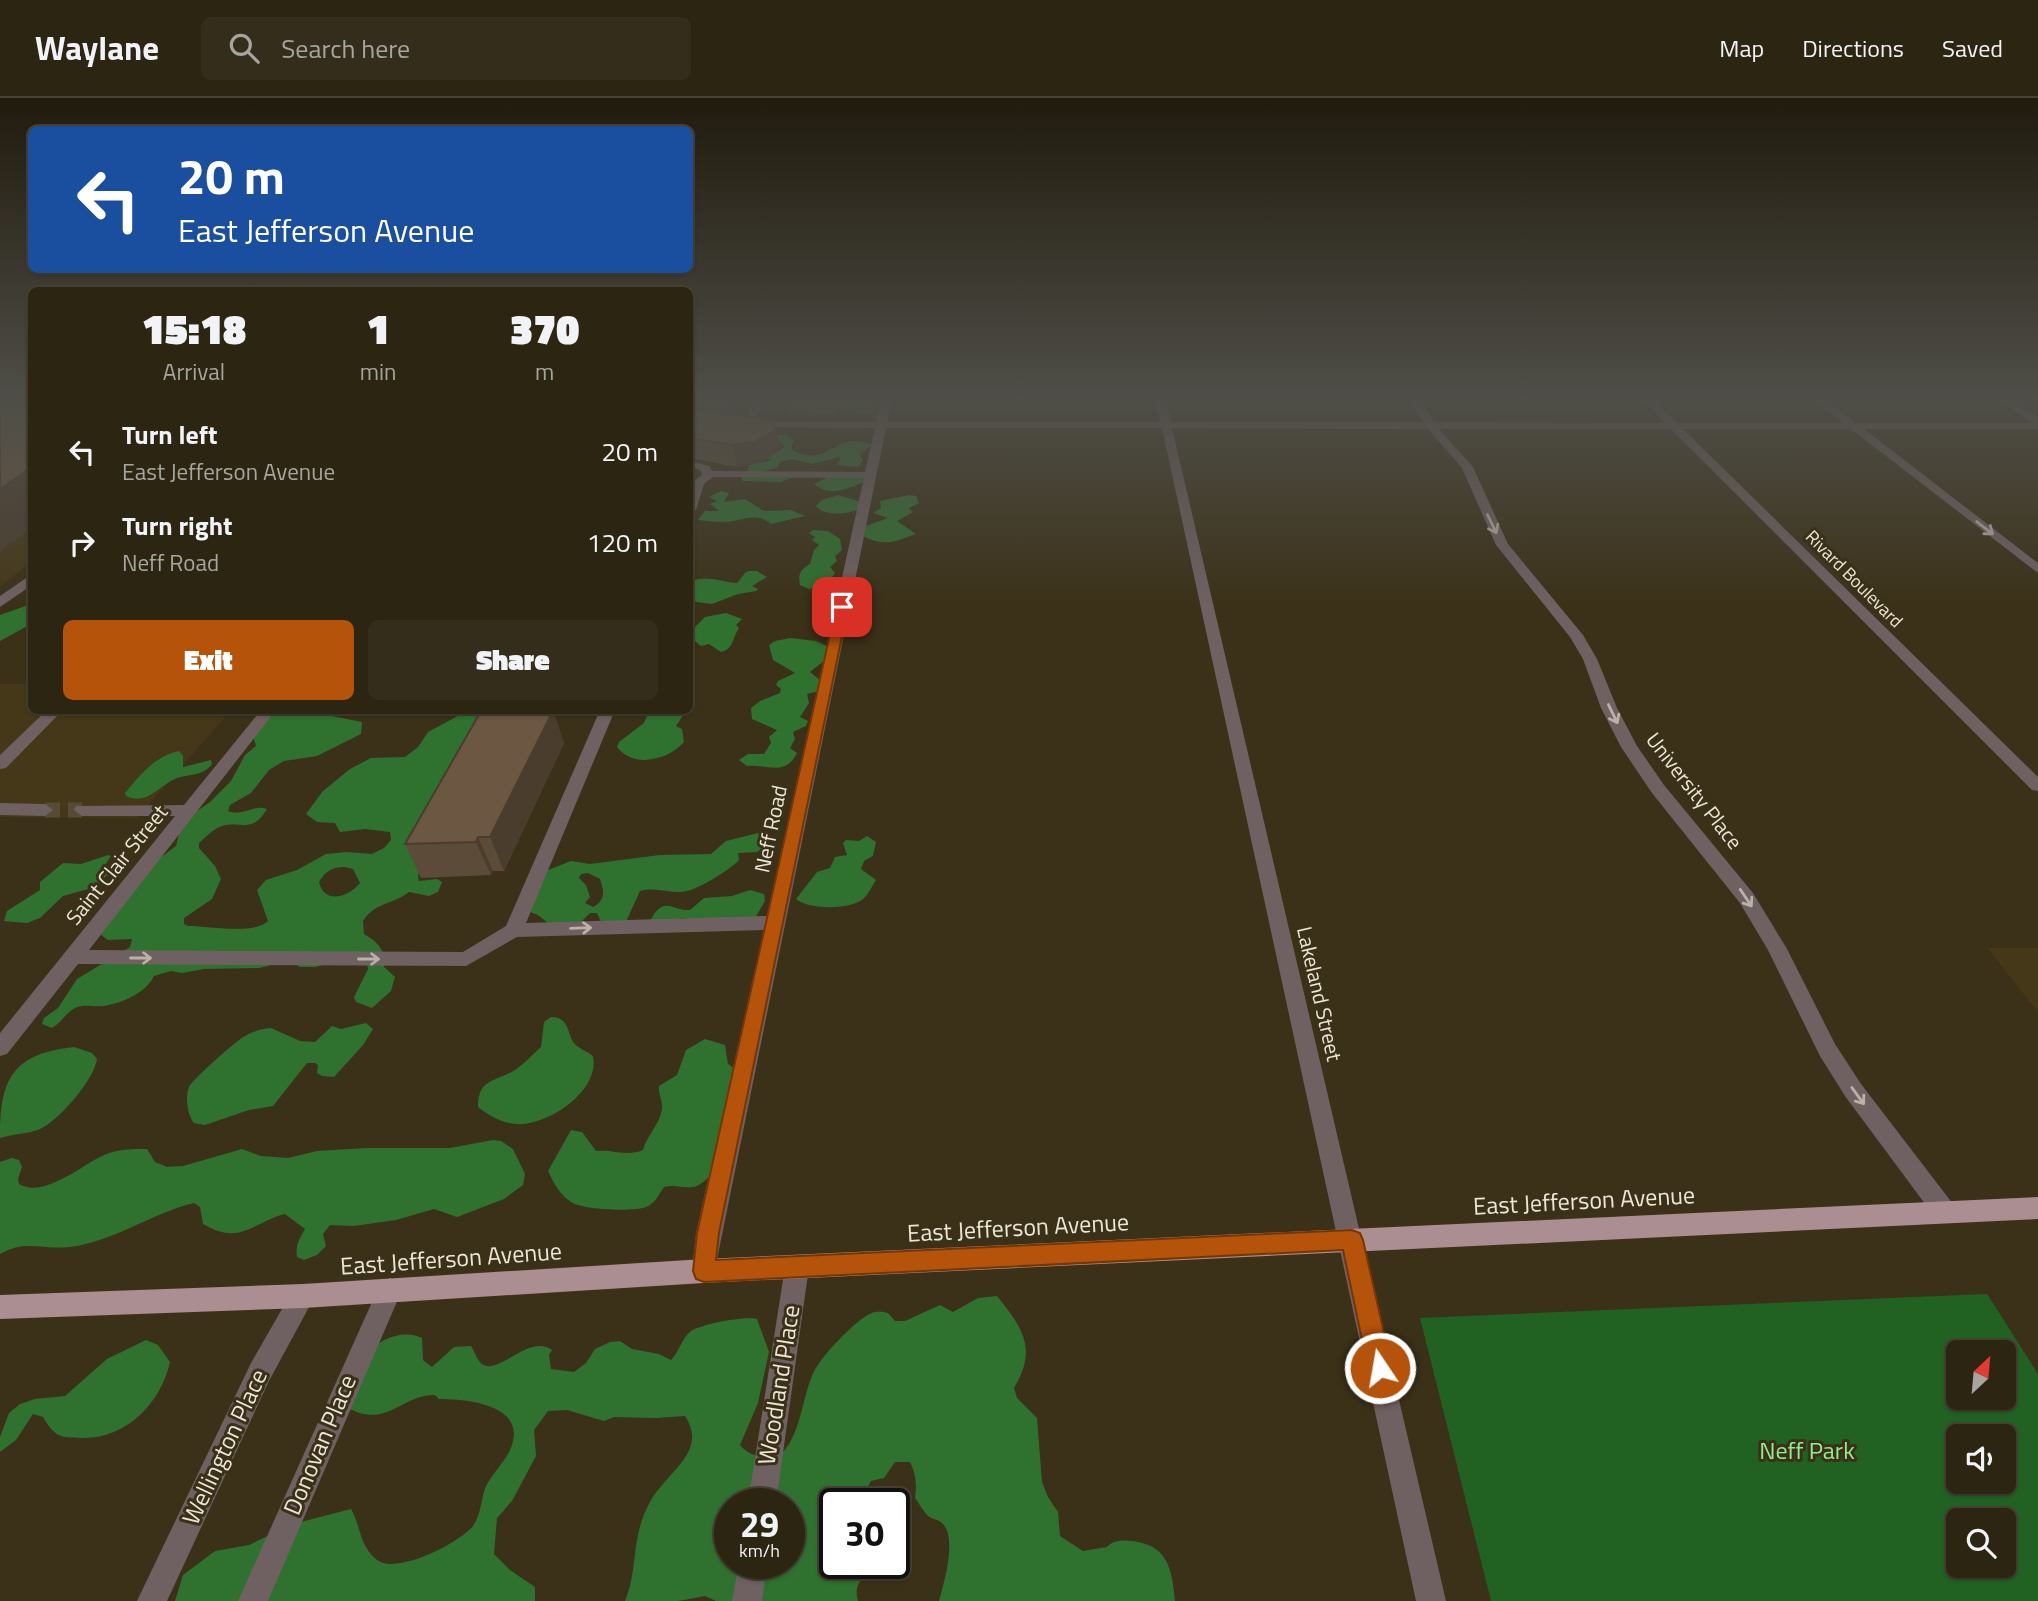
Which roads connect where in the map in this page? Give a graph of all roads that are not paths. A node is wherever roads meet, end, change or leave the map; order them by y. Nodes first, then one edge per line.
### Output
1 (702, 467) edge
2 (872, 467) edge
3 (1177, 467) edge
4 (1466, 467) edge
5 (1716, 467) edge
6 (1906, 467) edge
7 (708, 474) junction
8 (870, 475) junction
9 (694, 486) edge
10 (2038, 569) edge
11 (28, 581) edge
12 (0, 603) edge
13 (52, 714) edge
14 (266, 714) edge
15 (606, 714) edge
16 (0, 764) edge
17 (2038, 786) edge
18 (0, 809) edge
19 (45, 810) tunnel mouth
20 (82, 810) tunnel mouth
21 (190, 811) junction
22 (774, 923) junction
23 (513, 930) junction
24 (73, 957) junction
25 (0, 1048) edge
26 (2038, 1208) edge
27 (1945, 1212) junction
28 (1352, 1240) junction
29 (797, 1267) junction
30 (704, 1271) junction
31 (390, 1290) junction
32 (303, 1296) junction
33 (0, 1307) edge
34 (763, 1488) edge
35 (750, 1579) edge
36 (152, 1601) edge
37 (253, 1601) edge
38 (747, 1601) edge
39 (1431, 1601) edge

1 - 7 street
2 - 8 street, Neff Road
3 - 28 street, Lakeland Street
4 -> 27 street, University Place
5 - 17 street, Rivard Boulevard
6 -> 10 street
7 - 8 street
7 - 9 street
8 - 22 street, Neff Road
11 - 12 street
13 - 16 street
14 - 21 street, Saint Clair Street
15 - 23 street
18 - 19 street
20 - 21 street
21 - 24 street, Saint Clair Street
23 -> 22 street
22 - 30 street, Neff Road
24 -> 23 street
24 - 25 street, Saint Clair Street
26 - 27 main road, East Jefferson Avenue
27 - 28 main road, East Jefferson Avenue
28 - 29 main road, East Jefferson Avenue
28 - 39 street, Lakeland Street
29 - 30 main road, East Jefferson Avenue
29 - 34 street, Woodland Place
30 - 31 main road, East Jefferson Avenue
31 - 32 main road, East Jefferson Avenue
31 - 37 street, Donovan Place
32 - 33 main road, East Jefferson Avenue
32 - 36 street, Wellington Place
35 - 38 street

